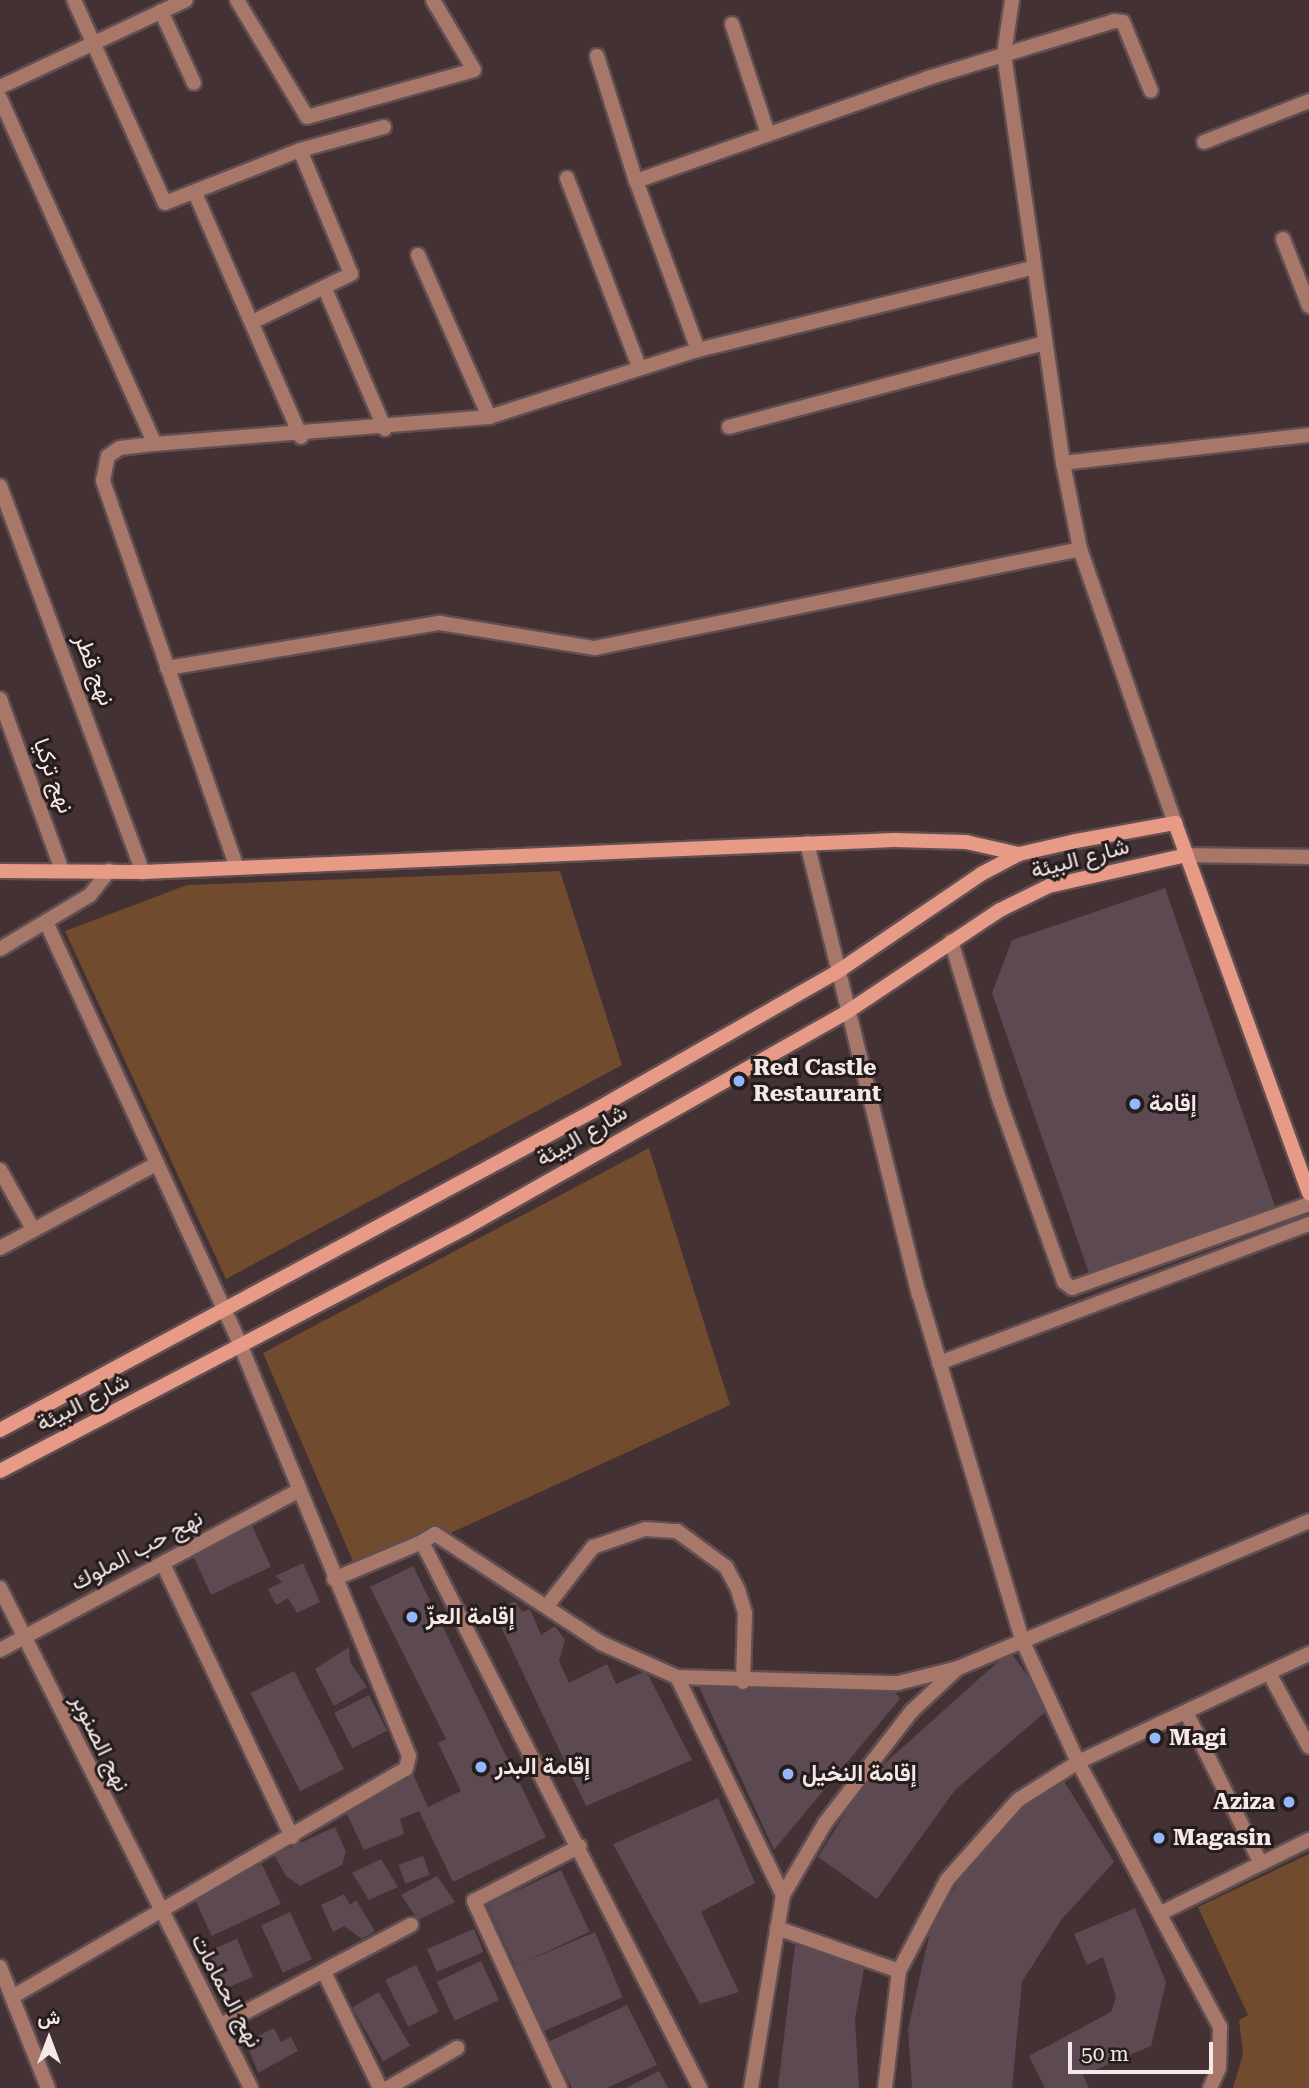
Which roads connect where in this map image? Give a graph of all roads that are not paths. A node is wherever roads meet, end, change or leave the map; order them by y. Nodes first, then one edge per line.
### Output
1 (74, 0) edge
2 (186, 0) edge
3 (237, 0) edge
4 (433, 0) edge
5 (1012, 0) edge
6 (161, 11) junction
7 (732, 24) dead end
8 (92, 41) junction
9 (1004, 54) junction
10 (597, 56) dead end
11 (194, 83) dead end
12 (0, 87) edge
13 (1151, 90) dead end
14 (0, 98) edge
15 (1309, 101) edge
16 (384, 127) dead end
17 (768, 134) junction
18 (1204, 142) dead end
19 (300, 150) junction
20 (567, 178) dead end
21 (636, 181) junction
22 (195, 193) junction
23 (1283, 239) dead end
24 (418, 256) dead end
25 (1032, 268) junction
26 (326, 291) junction
27 (1309, 306) edge
28 (254, 321) junction
29 (1042, 344) junction
30 (698, 351) junction
31 (639, 367) junction
32 (489, 416) junction
33 (729, 427) dead end
34 (385, 429) junction
35 (1309, 435) edge
36 (301, 437) junction
37 (155, 444) junction
38 (1063, 463) junction
39 (0, 486) edge
40 (1080, 549) junction
41 (166, 668) junction
42 (0, 699) edge
43 (1175, 823) junction
44 (807, 843) junction
45 (1019, 854) junction
46 (1187, 855) junction
47 (1309, 857) edge
48 (237, 868) junction
49 (62, 870) junction
50 (0, 871) edge
51 (109, 871) junction
52 (143, 872) junction
53 (47, 924) junction
54 (951, 941) junction
55 (0, 949) edge
56 (837, 972) junction
57 (847, 1012) junction
58 (156, 1164) junction
59 (0, 1170) edge
60 (1309, 1194) edge
61 (1309, 1205) edge
62 (1309, 1224) edge
63 (33, 1229) junction
64 (0, 1248) edge
65 (222, 1311) junction
66 (242, 1348) junction
67 (939, 1363) junction
68 (0, 1430) edge
69 (0, 1471) edge
70 (296, 1492) junction
71 (1309, 1521) edge
72 (422, 1542) junction
73 (163, 1564) junction
74 (334, 1578) junction
75 (0, 1588) edge
76 (547, 1606) junction
77 (23, 1639) junction
78 (1023, 1642) junction
79 (0, 1650) edge
80 (1309, 1654) edge
81 (958, 1668) junction
82 (1269, 1673) junction
83 (677, 1677) junction
84 (743, 1682) junction
85 (1186, 1712) junction
86 (1309, 1748) edge
87 (1078, 1762) junction
88 (292, 1837) junction
89 (1309, 1840) edge
90 (580, 1846) junction
91 (1261, 1864) junction
92 (783, 1895) junction
93 (1163, 1912) junction
94 (160, 1917) junction
95 (411, 1925) dead end
96 (777, 1928) junction
97 (0, 1967) edge
98 (899, 1971) junction
99 (324, 1972) junction
100 (12, 1997) junction
101 (221, 2025) junction
102 (457, 2048) dead end
103 (48, 2088) edge
104 (251, 2088) edge
105 (380, 2088) edge
106 (388, 2088) edge
107 (560, 2088) edge
108 (700, 2088) edge
109 (751, 2088) edge
110 (885, 2088) edge
111 (1210, 2088) edge

1 - 8 street
2 - 6 street
3 - 4 street
5 - 9 street
6 - 8 street
6 - 11 street
7 - 17 street
8 - 12 street
8 - 22 street
9 - 13 street
9 - 17 street
9 - 25 street
10 - 21 street
14 - 37 street
15 - 18 street
16 - 19 street
17 - 21 street
19 - 22 street
19 - 26 street
20 - 31 street
21 - 30 street
22 - 28 street
23 - 27 street
24 - 32 street
25 - 29 street
25 - 30 street
26 - 28 street
26 - 34 street
28 - 36 street
29 - 33 street
29 - 38 street
30 - 31 street
31 - 32 street
32 - 34 street
34 - 36 street
35 - 38 street
36 - 37 street
37 - 41 street
38 - 40 street
39 - 52 street, نهج قطر
40 - 41 street
40 - 43 street
41 - 48 street
42 - 49 street, نهج تركيا
43 - 45 street, شارع البيئة
43 - 46 street
44 - 45 street
44 - 48 street
44 - 56 street
45 - 56 street, شارع البيئة
46 - 47 street
46 - 54 street, شارع البيئة
46 - 60 street
48 - 52 street
49 - 50 street
49 - 51 street
51 - 52 street
51 - 53 street
53 - 55 street
53 - 58 street
54 - 57 street, شارع البيئة
54 - 61 street
56 - 57 street
56 - 65 street, شارع البيئة
57 - 66 street, شارع البيئة
57 - 67 street
58 - 63 street
58 - 65 street
59 - 63 street
62 - 67 street
63 - 64 street
65 - 66 street
65 - 68 street, شارع البيئة
66 - 69 street, شارع البيئة
66 - 70 street
67 - 78 street
70 - 73 street, نهج حب الملوك
70 - 74 street
71 - 78 street
72 - 74 street
72 - 76 street
72 - 90 street
73 - 77 street, نهج حب الملوك
73 - 88 street
74 - 88 street
75 - 77 street, نهج الصنوبر
76 - 83 street
76 - 84 street
77 - 79 street, نهج حب الملوك
77 - 94 street, نهج الصنوبر
78 - 81 street
78 - 87 street
80 - 82 street
81 - 84 street
81 - 92 street
82 - 85 street
82 - 86 street
83 - 84 street
83 - 92 street
85 - 87 street
85 - 91 street
87 - 93 street
87 - 98 street
88 - 94 street
89 - 91 street
90 - 107 street
90 - 108 street
91 - 93 street
92 - 96 street
93 - 111 street
94 - 100 street
94 - 101 street, نهج الحمامات
95 - 99 street
96 - 98 street
96 - 109 street
97 - 100 street
98 - 110 street
99 - 101 street
99 - 105 street
100 - 103 street
101 - 104 street, نهج الحمامات
102 - 106 street

